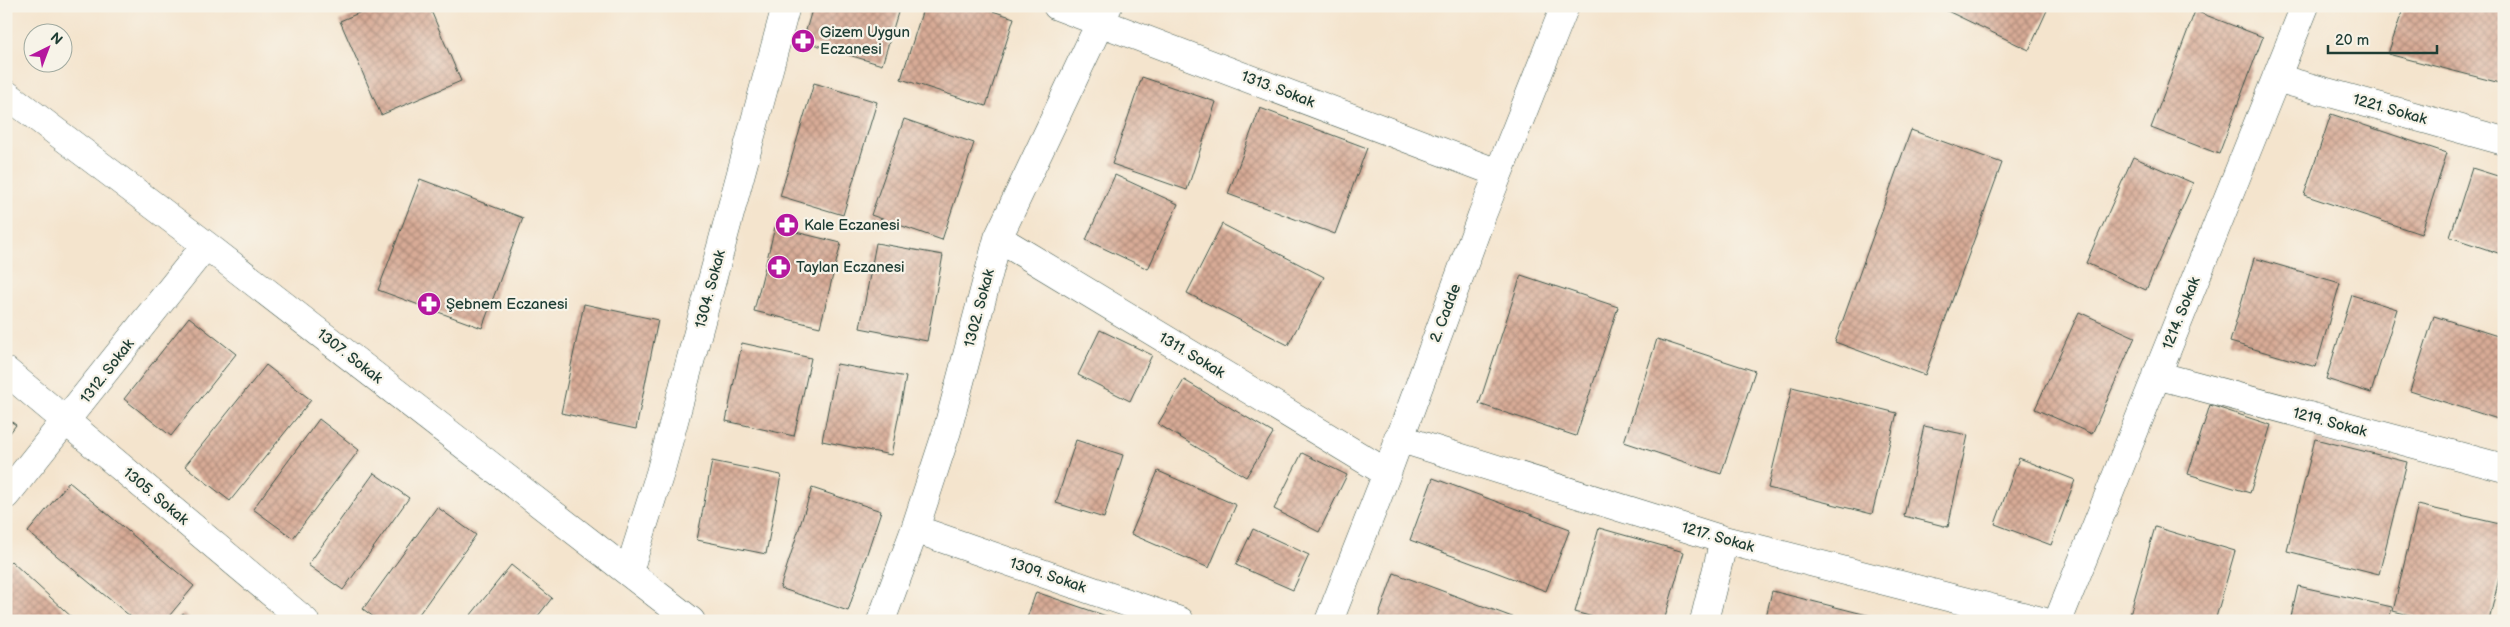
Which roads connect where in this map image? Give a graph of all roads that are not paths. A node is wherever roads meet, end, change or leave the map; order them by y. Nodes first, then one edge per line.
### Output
1 (786, 6) edge
2 (1057, 6) edge
3 (1565, 6) edge
4 (2305, 6) edge
5 (1104, 14) edge
6 (2276, 78) junction
7 (6, 94) edge
8 (2504, 141) edge
9 (1498, 173) junction
10 (998, 238) junction
11 (206, 245) junction
12 (6, 371) edge
13 (2156, 375) junction
14 (68, 421) junction
15 (1398, 438) junction
16 (2504, 468) edge
17 (1387, 473) junction
18 (6, 495) edge
19 (915, 529) junction
20 (1724, 540) junction
21 (629, 571) junction
22 (305, 621) edge
23 (691, 621) edge
24 (881, 621) edge
25 (1180, 621) edge
26 (1329, 621) edge
27 (1704, 621) edge
28 (2042, 621) edge
29 (2058, 621) edge

1 - 21 street, 1304. Sokak
2 - 5 street, 1313. Sokak
3 - 9 street, 2. Cadde
4 - 6 street, 1214. Sokak
5 - 9 street, 1313. Sokak
5 - 10 street, 1302. Sokak
6 - 8 street, 1221. Sokak
6 - 13 street, 1214. Sokak
7 - 11 street, 1307. Sokak
9 - 15 street, 2. Cadde
10 - 17 street, 1311. Sokak
10 - 19 street, 1302. Sokak
11 - 14 street, 1312. Sokak
11 - 21 street, 1307. Sokak
12 - 14 street, 1305. Sokak
13 - 16 street, 1219. Sokak
13 - 29 street, 1214. Sokak
14 - 18 street, 1312. Sokak
14 - 22 street, 1305. Sokak
15 - 17 street, 2. Cadde
15 - 20 street, 1217. Sokak
17 - 26 street, 2. Cadde
19 - 24 street, 1302. Sokak
19 - 25 street, 1309. Sokak
20 - 27 street
20 - 28 street, 1217. Sokak
21 - 23 street, 1307. Sokak

